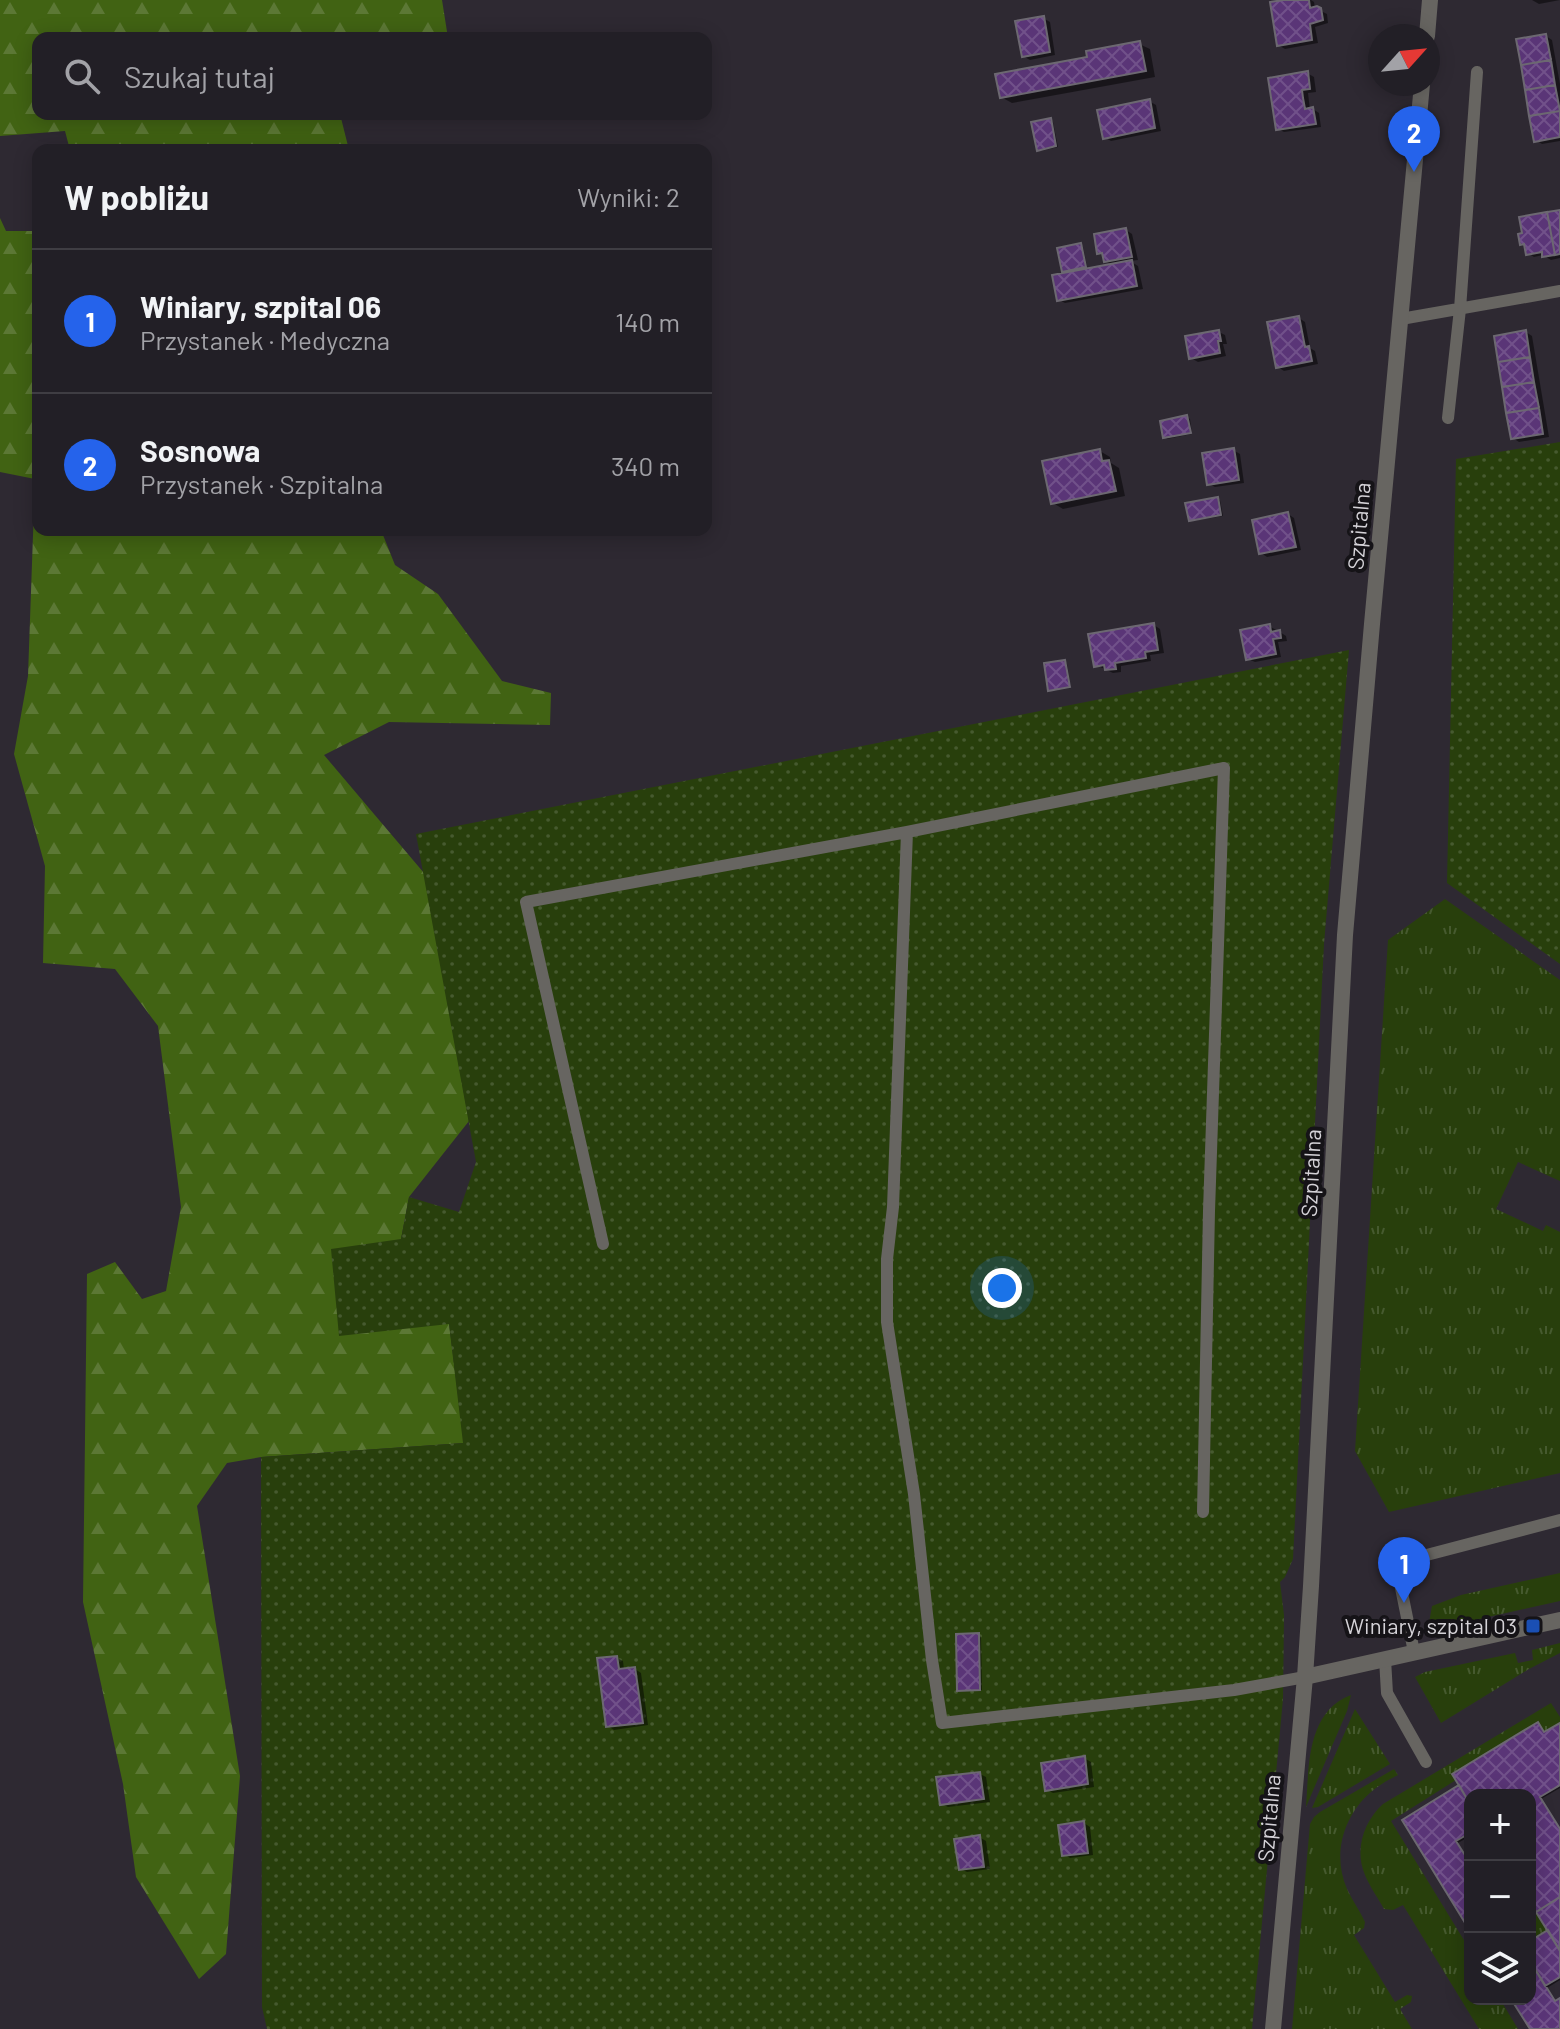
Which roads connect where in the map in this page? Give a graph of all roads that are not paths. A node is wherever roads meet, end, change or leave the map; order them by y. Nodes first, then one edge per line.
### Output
1 (1430, 0) edge
2 (1428, 24) edge
3 (1477, 72) dead end
4 (1421, 96) edge
5 (1560, 291) edge
6 (1460, 309) junction
7 (1401, 319) junction
8 (1448, 418) dead end
9 (907, 832) junction
10 (603, 1244) dead end
11 (1203, 1512) dead end
12 (1560, 1520) edge
13 (1560, 1620) edge
14 (1414, 1652) junction
15 (1385, 1659) junction
16 (1305, 1677) junction
17 (1426, 1762) dead end
18 (1273, 2029) edge

1 - 2 street
3 - 6 lane
4 - 7 street, Szpitalna
5 - 6 lane
6 - 7 lane
6 - 8 lane
7 - 16 street, Szpitalna
9 - 10 lane
9 - 11 lane
9 - 16 lane
12 - 14 lane
13 - 14 street
14 - 15 street
15 - 16 street
15 - 17 lane
16 - 18 street, Szpitalna

